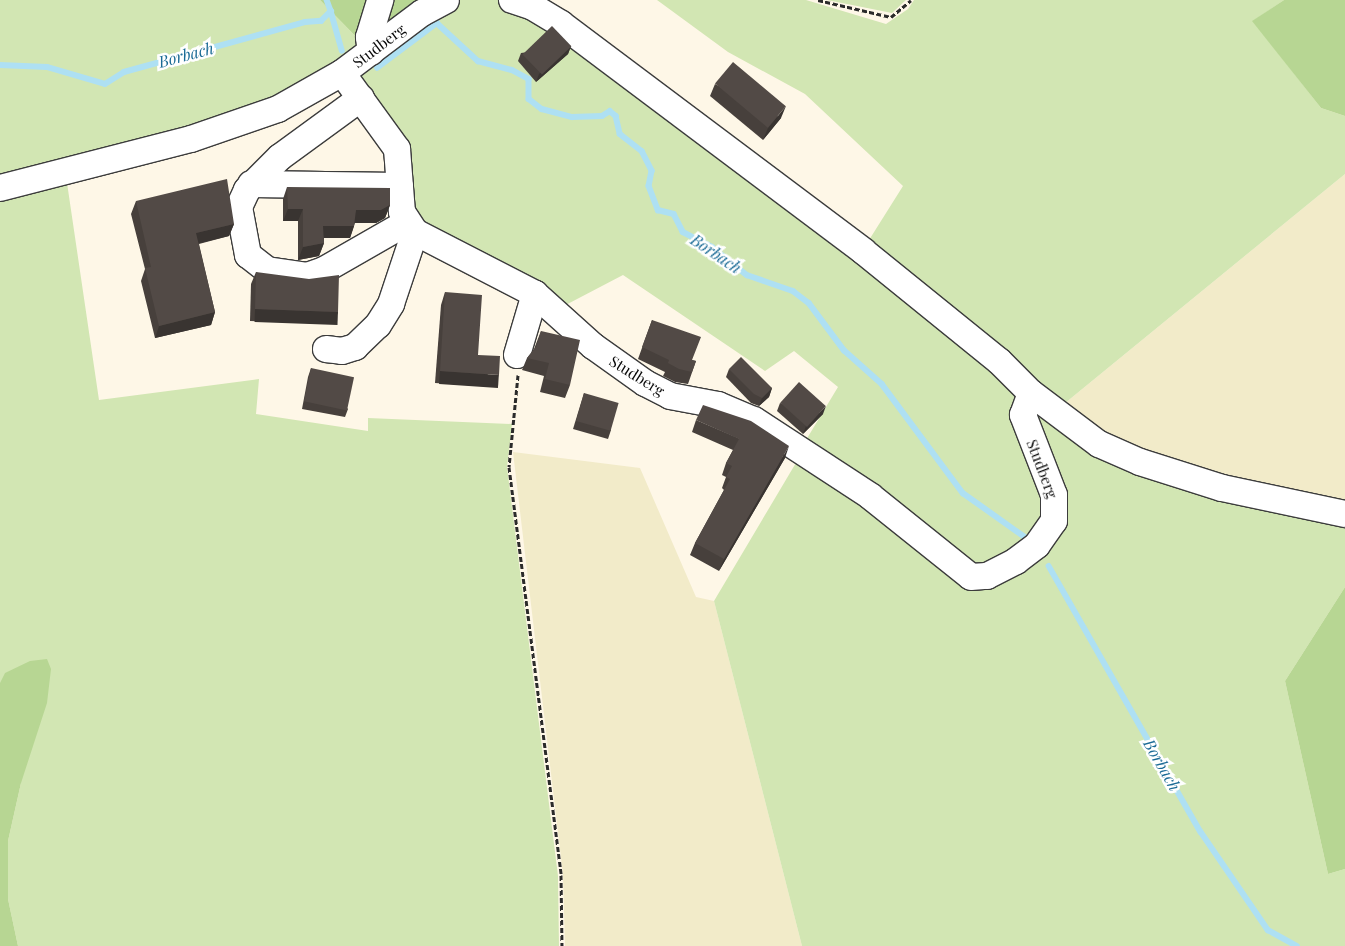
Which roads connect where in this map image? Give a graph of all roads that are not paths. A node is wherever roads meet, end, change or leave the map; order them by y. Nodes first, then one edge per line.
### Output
1 (380, 0) edge
2 (446, 0) edge
3 (512, 0) edge
4 (370, 52) junction
5 (342, 73) junction
6 (361, 98) junction
7 (251, 184) junction
8 (400, 186) junction
9 (0, 188) edge
10 (410, 228) junction
11 (535, 294) junction
12 (326, 349) dead end
13 (517, 355) road end
14 (1031, 393) junction
15 (1345, 514) edge

1 - 4 street
2 - 4 street, Studberg
3 - 14 street
4 - 5 street, Studberg
5 - 6 street, Studberg
5 - 9 street
6 - 7 street
6 - 8 street, Studberg
7 - 8 street
7 - 10 street
8 - 10 street, Studberg
10 - 11 street, Studberg
10 - 12 street
11 - 13 street
11 - 14 street, Studberg
14 - 15 street

